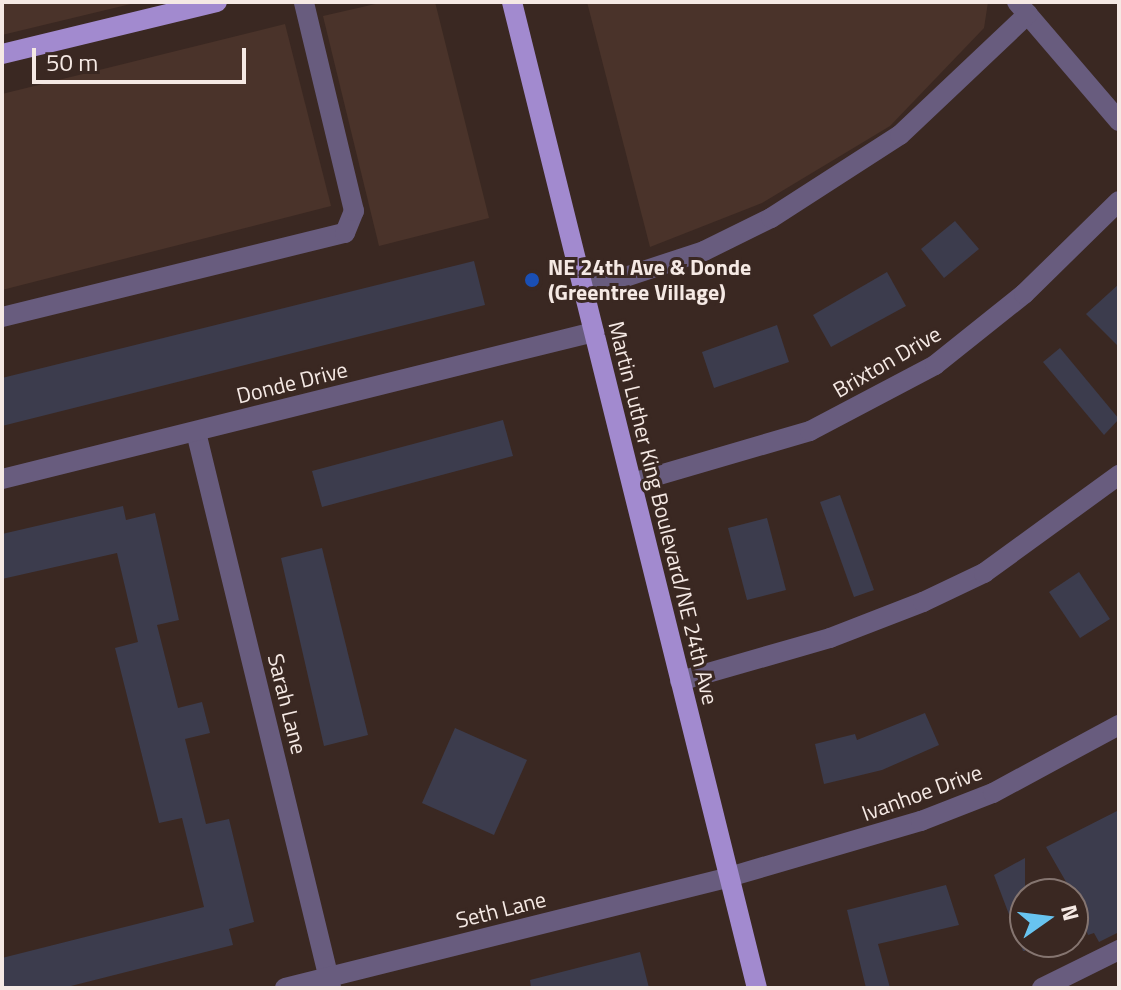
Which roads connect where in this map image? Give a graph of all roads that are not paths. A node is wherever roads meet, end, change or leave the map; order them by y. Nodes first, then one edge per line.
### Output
1 (217, 2) edge
2 (304, 2) edge
3 (512, 2) edge
4 (1023, 8) edge
5 (2, 54) edge
6 (1119, 121) edge
7 (1119, 201) edge
8 (583, 291) junction
9 (2, 317) edge
10 (594, 332) junction
11 (196, 432) junction
12 (1119, 475) edge
13 (2, 479) edge
14 (632, 483) junction
15 (680, 681) junction
16 (1119, 725) edge
17 (729, 877) junction
18 (1119, 950) edge
19 (330, 983) edge
20 (285, 988) edge
21 (757, 988) edge
22 (1042, 988) edge

1 - 5 main road
2 - 9 street
3 - 8 main road, Martin Luther King Boulevard/NE 24th Ave
4 - 6 street
4 - 8 street
7 - 14 street, Brixton Drive
8 - 10 main road, Martin Luther King Boulevard/NE 24th Ave
10 - 11 street, Donde Drive
10 - 14 main road, Martin Luther King Boulevard/NE 24th Ave
11 - 13 street, Donde Drive
11 - 19 street, Sarah Lane
12 - 15 street
14 - 15 main road, Martin Luther King Boulevard/NE 24th Ave
15 - 17 main road, Martin Luther King Boulevard/NE 24th Ave
16 - 17 street, Ivanhoe Drive
17 - 19 street, Seth Lane
17 - 21 main road, Martin Luther King Boulevard/NE 24th Ave
18 - 22 street
19 - 20 street, Seth Lane

